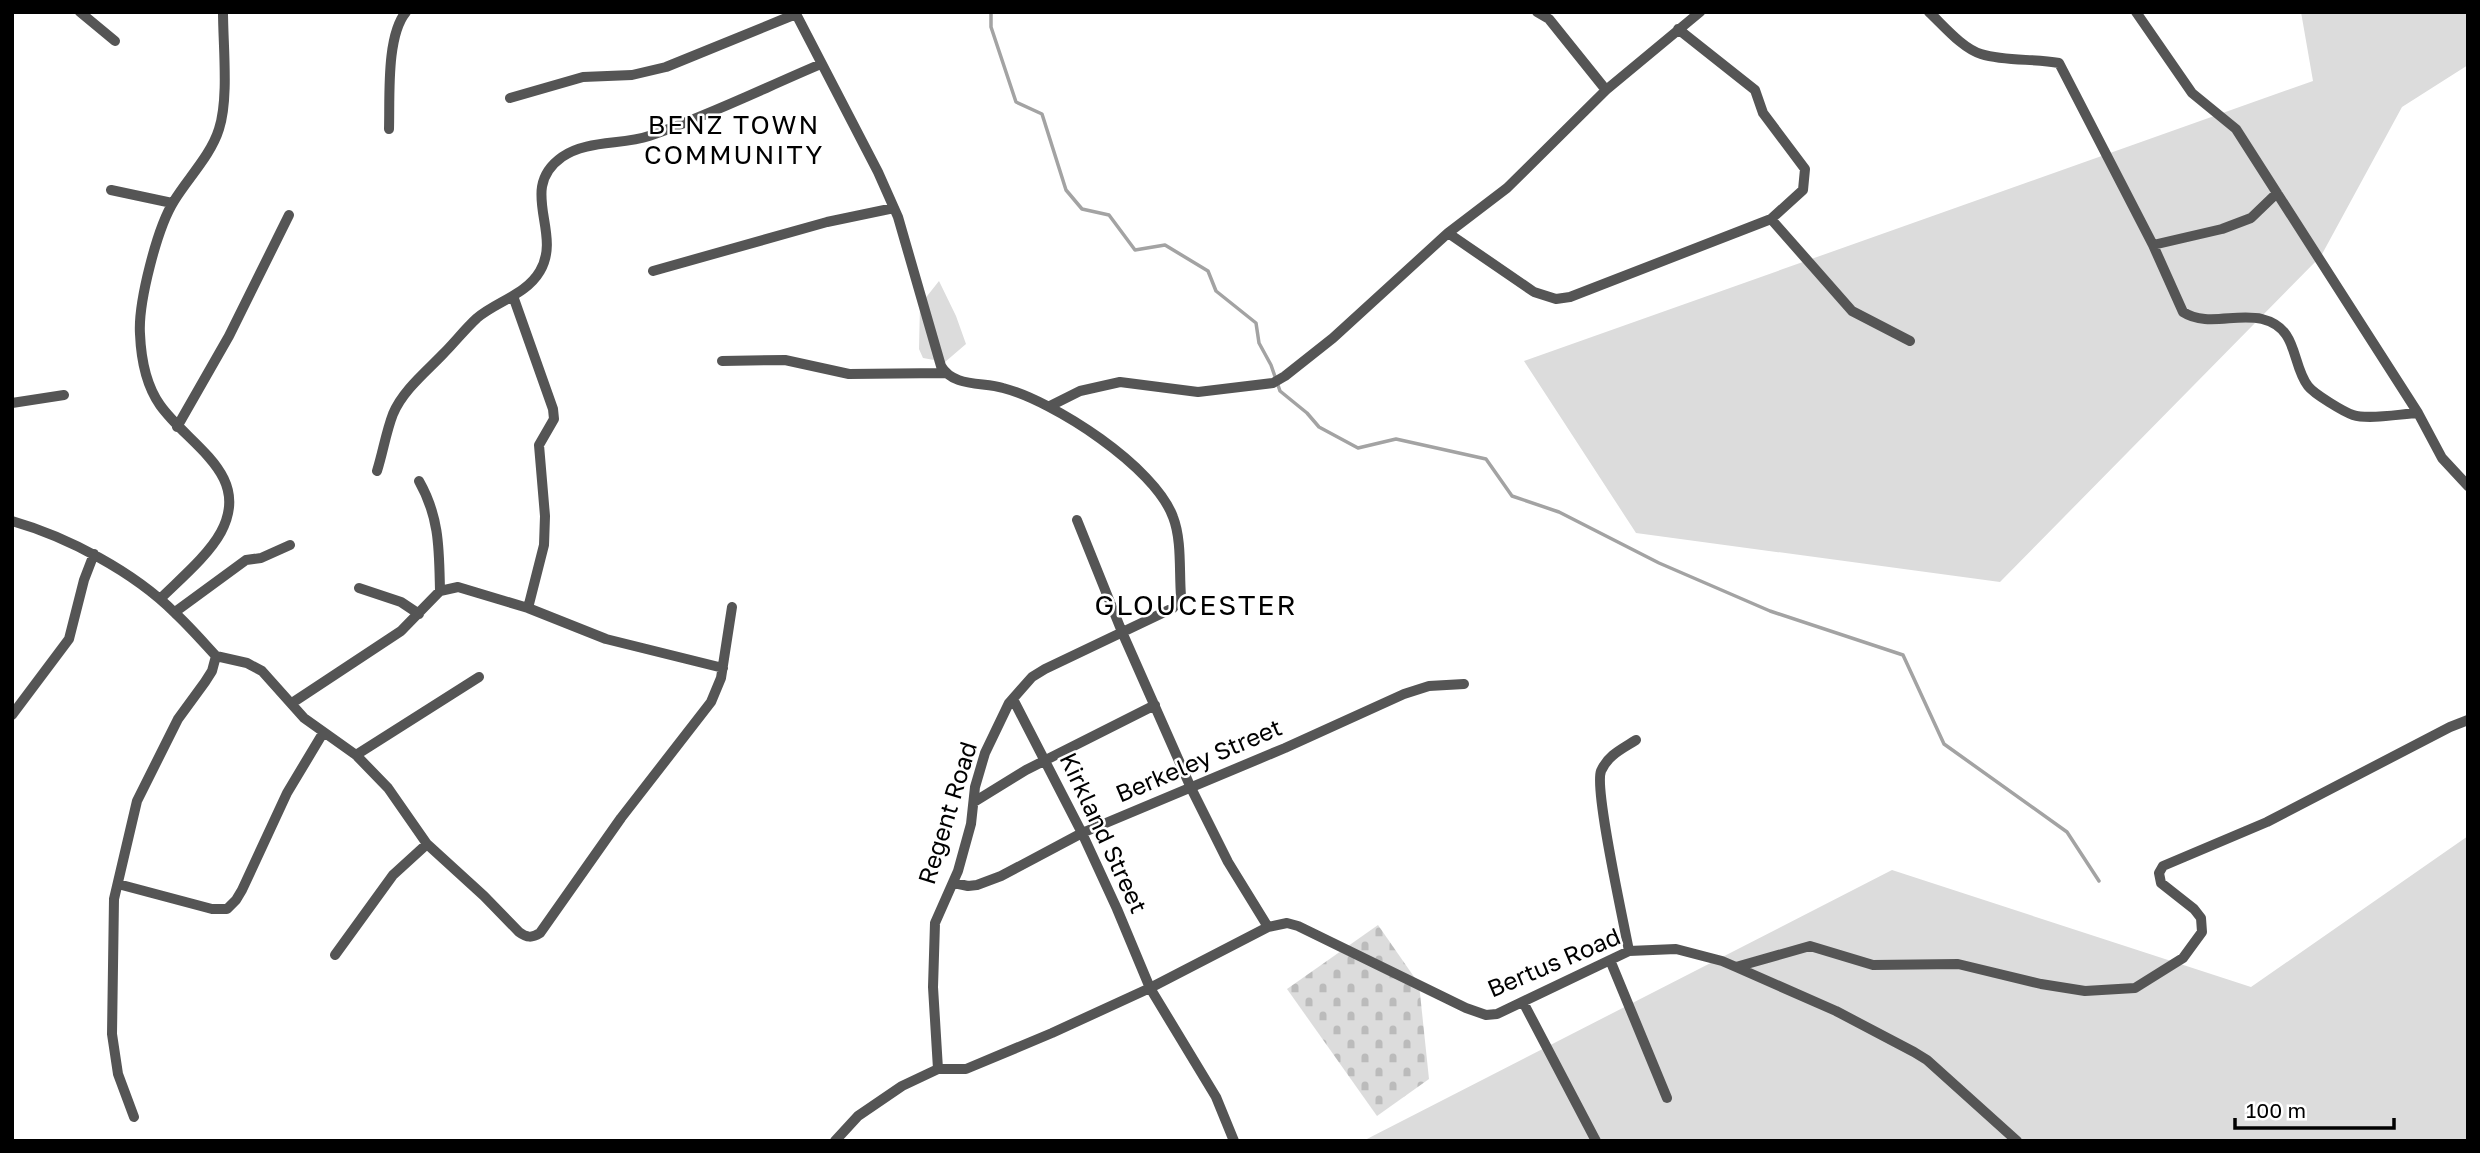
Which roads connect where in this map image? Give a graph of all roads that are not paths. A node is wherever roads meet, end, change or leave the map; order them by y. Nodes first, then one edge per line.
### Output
1 (80, 12) edge
2 (223, 12) edge
3 (406, 12) edge
4 (1537, 12) edge
5 (1700, 12) edge
6 (1930, 12) edge
7 (2136, 12) edge
8 (795, 13) edge
9 (1678, 29) junction
10 (115, 41) dead end
11 (821, 64) junction
12 (1606, 90) junction
13 (510, 98) dead end
14 (389, 129) dead end
15 (111, 190) dead end
16 (2277, 193) junction
17 (173, 204) junction
18 (894, 208) junction
19 (289, 215) dead end
20 (1771, 219) junction
21 (1448, 233) junction
22 (2153, 245) junction
23 (653, 271) dead end
24 (513, 296) junction
25 (1910, 341) dead end
26 (722, 361) dead end
27 (945, 373) junction
28 (64, 395) dead end
29 (12, 403) edge
30 (1050, 406) junction
31 (2417, 413) junction
32 (177, 427) junction
33 (377, 471) dead end
34 (419, 481) dead end
35 (2468, 486) edge
36 (1077, 520) dead end
37 (12, 521) edge
38 (290, 545) dead end
39 (94, 554) junction
40 (359, 588) dead end
41 (440, 591) junction
42 (160, 599) junction
43 (732, 607) dead end
44 (528, 608) junction
45 (175, 612) junction
46 (419, 614) junction
47 (1122, 632) junction
48 (216, 656) junction
49 (723, 668) junction
50 (479, 677) dead end
51 (1464, 684) dead end
52 (1013, 699) junction
53 (292, 702) junction
54 (1156, 705) junction
55 (12, 715) edge
56 (2468, 720) edge
57 (323, 733) junction
58 (1636, 740) dead end
59 (356, 755) junction
60 (1046, 760) junction
61 (1191, 788) junction
62 (974, 802) junction
63 (1082, 833) junction
64 (427, 844) junction
65 (954, 883) junction
66 (118, 884) junction
67 (1268, 928) junction
68 (1629, 951) junction
69 (335, 955) dead end
70 (1610, 960) junction
71 (1736, 967) junction
72 (1150, 988) junction
73 (1523, 1002) junction
74 (938, 1069) junction
75 (1667, 1098) dead end
76 (134, 1117) dead end
77 (835, 1141) edge
78 (1234, 1141) edge
79 (1596, 1141) edge
80 (2017, 1141) edge

1 - 10 street
2 - 17 street
3 - 14 street
4 - 12 street
5 - 9 street
6 - 22 street
7 - 16 street
8 - 11 street
8 - 13 street
9 - 12 street
9 - 20 street
11 - 18 street
11 - 24 street
12 - 21 street
15 - 17 street
16 - 22 street
16 - 31 street
17 - 32 street
18 - 23 street
18 - 27 street
19 - 32 street
20 - 21 street
20 - 25 street
21 - 30 street
22 - 31 street
24 - 33 street
24 - 44 street
26 - 27 street
27 - 30 street
28 - 29 street
30 - 47 street, Regent Road
31 - 35 street
32 - 42 street
34 - 41 street
36 - 47 street
37 - 39 street
38 - 45 street
39 - 42 street
39 - 55 street
40 - 46 street
41 - 44 street
41 - 46 street
42 - 45 street
43 - 49 street
44 - 49 street
45 - 48 street
46 - 53 street
47 - 52 street, Regent Road
47 - 54 street
48 - 53 street
48 - 66 street
49 - 64 street
50 - 59 street
51 - 61 street, Berkeley Street
52 - 60 street, Kirkland Street
52 - 62 street, Regent Road
53 - 57 street
54 - 60 street
54 - 61 street
56 - 71 street
57 - 59 street
57 - 66 street
58 - 68 street
59 - 64 street
60 - 62 street
60 - 63 street, Kirkland Street
61 - 63 street, Berkeley Street
61 - 67 street
62 - 65 street, Regent Road
63 - 65 street, Berkeley Street
63 - 72 street, Kirkland Street
64 - 69 street
65 - 74 street, Regent Road
66 - 76 street
67 - 72 street, Bertus Road
67 - 73 street, Bertus Road
68 - 70 street, Bertus Road
68 - 71 street, Bertus Road
70 - 73 street, Bertus Road
70 - 75 street
71 - 80 street, Bertus Road
72 - 74 street, Bertus Road
72 - 78 street, Kirkland Street
73 - 79 street
74 - 77 street

